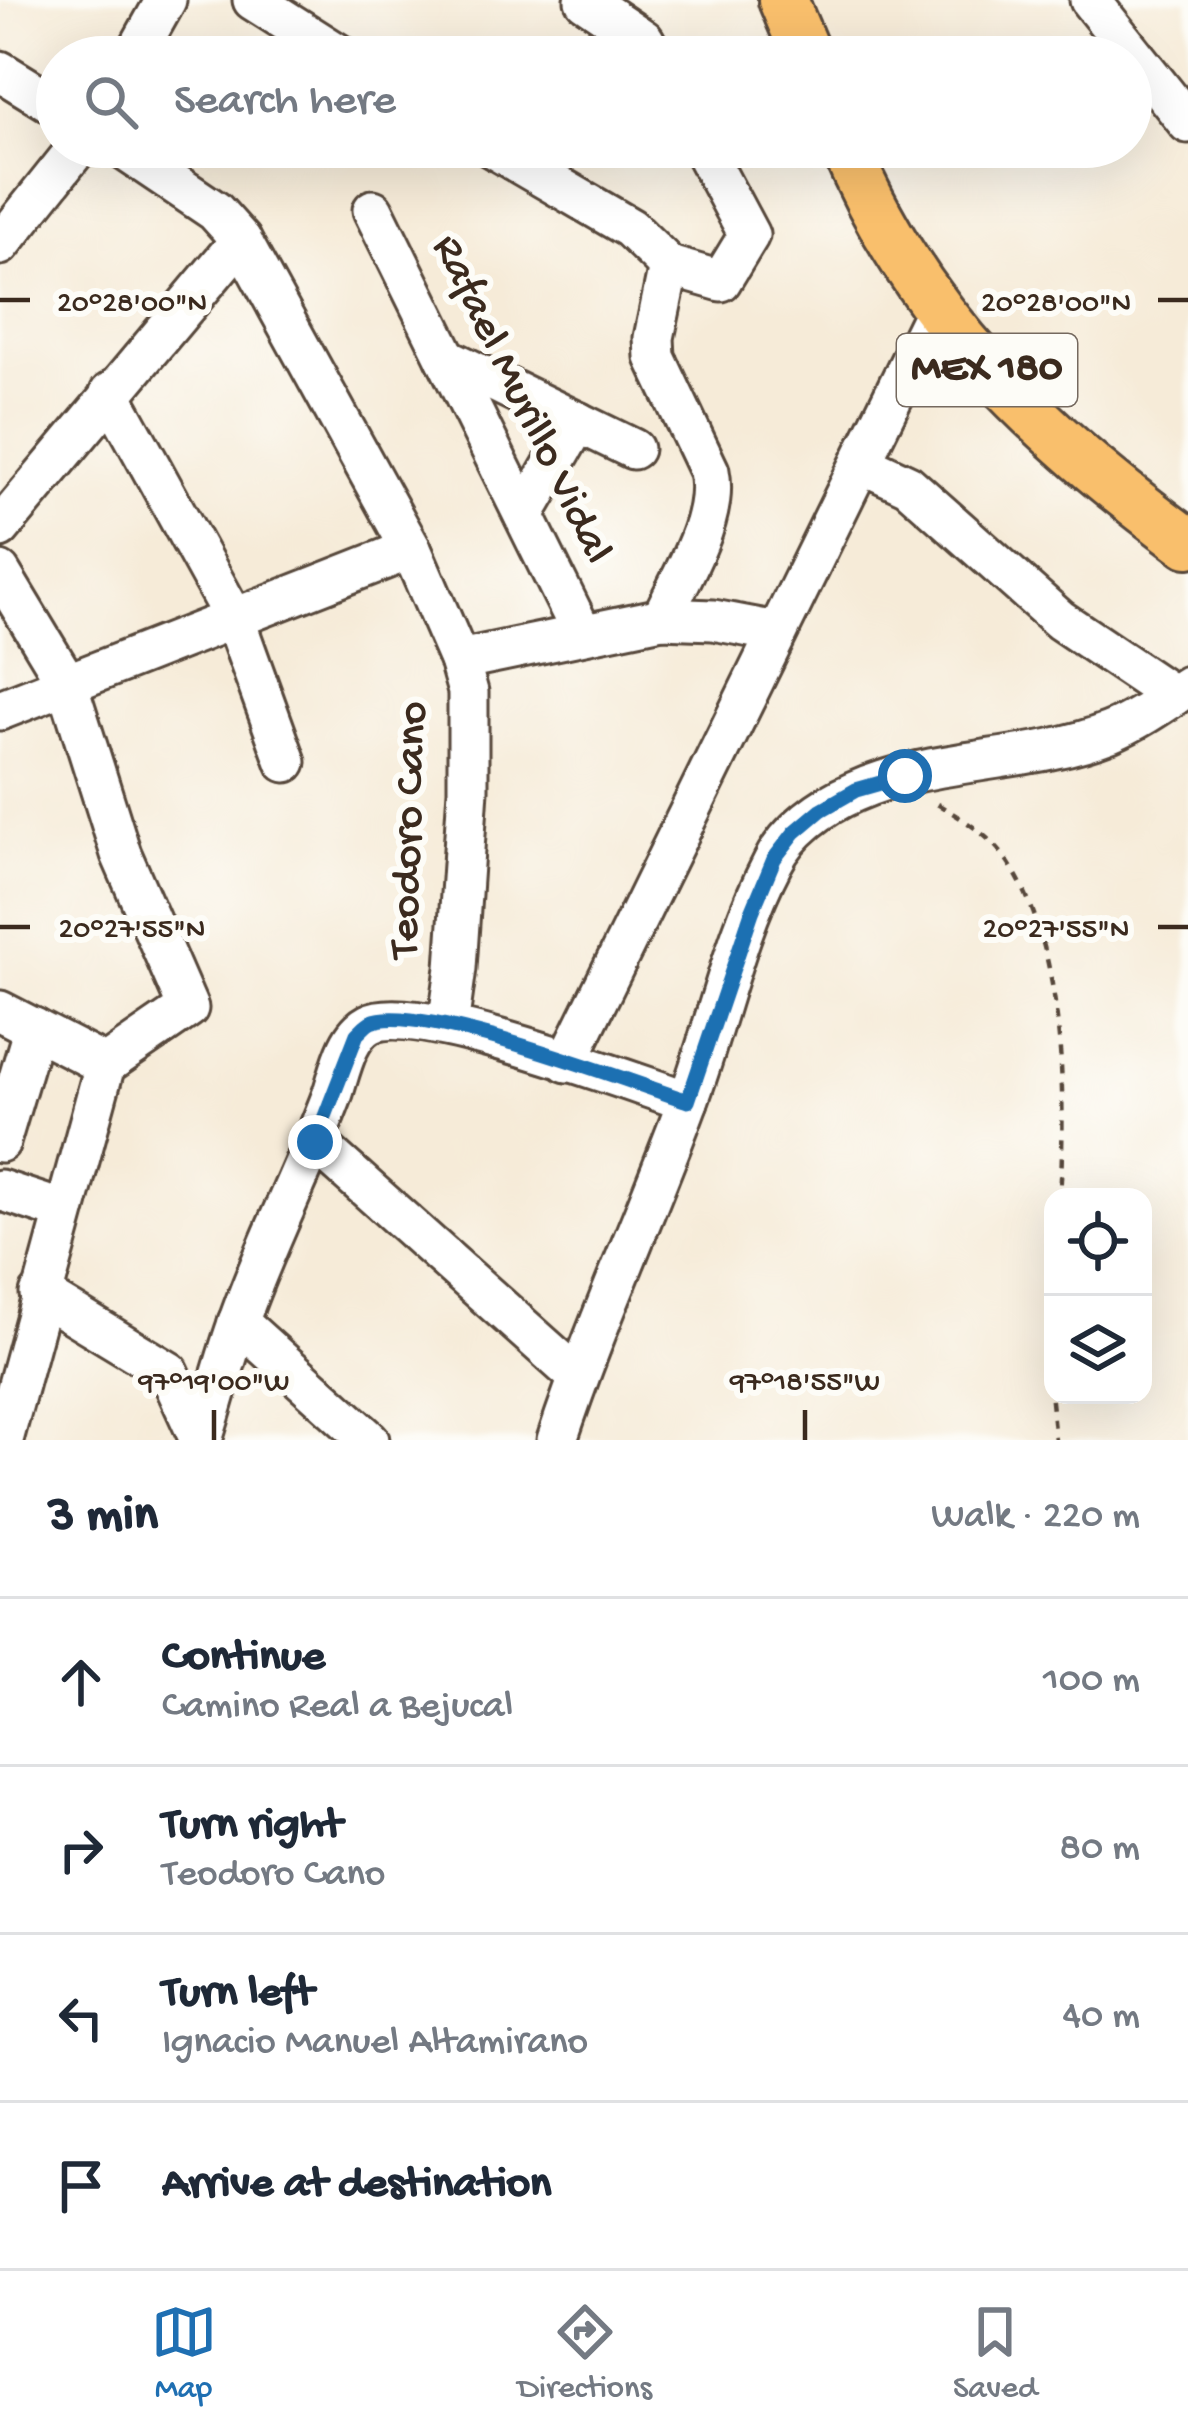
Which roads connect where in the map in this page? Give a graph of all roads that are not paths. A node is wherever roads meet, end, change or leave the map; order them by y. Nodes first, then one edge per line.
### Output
1 (166, 0) edge
2 (253, 0) edge
3 (585, 0) edge
4 (783, 0) edge
5 (1090, 0) edge
6 (146, 36) edge
7 (310, 36) edge
8 (638, 36) edge
9 (798, 36) edge
10 (1119, 36) edge
11 (0, 71) edge
12 (1152, 78) edge
13 (36, 93) edge
14 (1188, 123) edge
15 (59, 168) edge
16 (150, 168) edge
17 (527, 168) edge
18 (713, 168) edge
19 (854, 168) edge
20 (373, 210) dead end
21 (6, 227) edge
22 (242, 240) junction
23 (669, 266) junction
24 (935, 310) junction
25 (446, 358) junction
26 (110, 393) junction
27 (578, 422) junction
28 (633, 449) dead end
29 (861, 463) junction
30 (524, 515) junction
31 (0, 528) edge
32 (1188, 543) edge
33 (411, 549) junction
34 (0, 572) edge
35 (234, 618) junction
36 (662, 618) junction
37 (778, 632) junction
38 (582, 633) junction
39 (460, 660) junction
40 (67, 683) junction
41 (1180, 691) edge
42 (0, 710) edge
43 (286, 762) dead end
44 (17, 1020) edge
45 (448, 1026) junction
46 (567, 1062) junction
47 (105, 1065) junction
48 (688, 1101) junction
49 (0, 1142) edge
50 (315, 1142) junction
51 (0, 1190) edge
52 (64, 1211) junction
53 (40, 1294) junction
54 (238, 1322) junction
55 (578, 1377) junction
56 (4, 1425) edge
57 (201, 1440) edge
58 (369, 1440) edge
59 (557, 1440) edge

1 - 6 street
2 - 7 street
3 - 8 street
4 - 9 main road
5 - 10 street
11 - 13 street
12 - 14 street
15 - 21 street
16 - 22 street, Teodoro Cano
17 - 23 street
18 - 23 street
19 - 24 main road, MEX 180
20 - 25 street, Rafael Murillo Vidal
22 - 26 street
22 - 33 street, Teodoro Cano
23 - 36 street
24 - 29 street
24 - 32 main road, MEX 180
25 - 27 street
25 - 30 street, Rafael Murillo Vidal
26 - 31 street
26 - 35 street
27 - 28 street
27 - 30 street
29 - 37 street
29 - 41 street
30 - 38 street, Rafael Murillo Vidal
33 - 35 street
33 - 39 street, Teodoro Cano
34 - 40 street
35 - 40 street
35 - 43 street
36 - 37 street
36 - 38 street
37 - 46 street
38 - 39 street
39 - 45 street, Teodoro Cano
40 - 42 street
40 - 47 street
41 - 48 street
44 - 47 street
44 - 49 street
45 - 46 street
45 - 50 street
46 - 48 street
47 - 52 street
48 - 55 street
50 - 54 street
50 - 55 street
51 - 52 street
52 - 53 street
53 - 56 street
53 - 57 street
54 - 57 street
54 - 58 street
55 - 59 street

